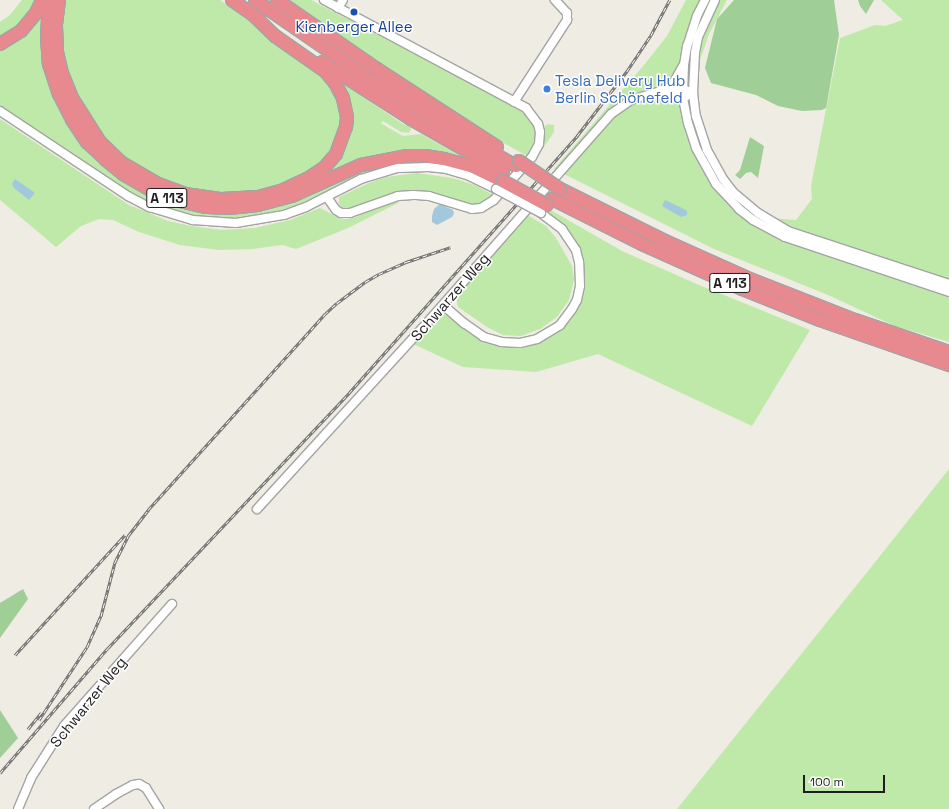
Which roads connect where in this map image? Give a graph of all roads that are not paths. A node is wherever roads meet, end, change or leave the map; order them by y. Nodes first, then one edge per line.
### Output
1 (42, 0) edge
2 (49, 0) edge
3 (59, 0) edge
4 (232, 0) edge
5 (255, 0) edge
6 (277, 0) edge
7 (280, 0) edge
8 (324, 0) edge
9 (344, 0) edge
10 (555, 0) edge
11 (705, 0) edge
12 (714, 0) edge
13 (338, 8) junction
14 (252, 14) junction
15 (305, 19) junction
16 (0, 44) edge
17 (684, 65) junction
18 (660, 91) junction
19 (693, 92) junction
20 (649, 94) junction
21 (683, 94) junction
22 (514, 102) junction
23 (0, 111) edge
24 (518, 163) junction
25 (502, 182) junction
26 (327, 197) junction
27 (547, 206) junction
28 (949, 284) edge
29 (949, 292) edge
30 (443, 304) junction
31 (949, 352) edge
32 (949, 365) edge
33 (257, 509) dead end
34 (172, 604) dead end
35 (18, 809) edge
36 (94, 809) edge
37 (159, 809) edge

1 - 16 highway
2 - 25 highway, A 113
3 - 14 highway
4 - 14 highway, A 113
5 - 24 highway
6 - 15 highway
7 - 15 highway
8 - 13 street
9 - 13 street
10 - 22 street
11 - 17 street
12 - 19 street
13 - 22 street
14 - 25 highway, A 113
15 - 24 highway
17 - 18 street
17 - 21 street
18 - 20 street, Schwarzer Weg
18 - 21 street, Schwarzer Weg
19 - 21 street, Schwarzer Weg
19 - 28 street
20 - 21 street, Schwarzer Weg
20 - 30 street, Schwarzer Weg
21 - 29 street
22 - 26 street
23 - 26 street
24 - 31 highway, A 113, bridge
25 - 26 street
25 - 27 highway, A 113
25 - 27 street, bridge
27 - 30 street
27 - 32 highway, A 113
30 - 33 street, Schwarzer Weg
34 - 35 street, Schwarzer Weg
36 - 37 street

